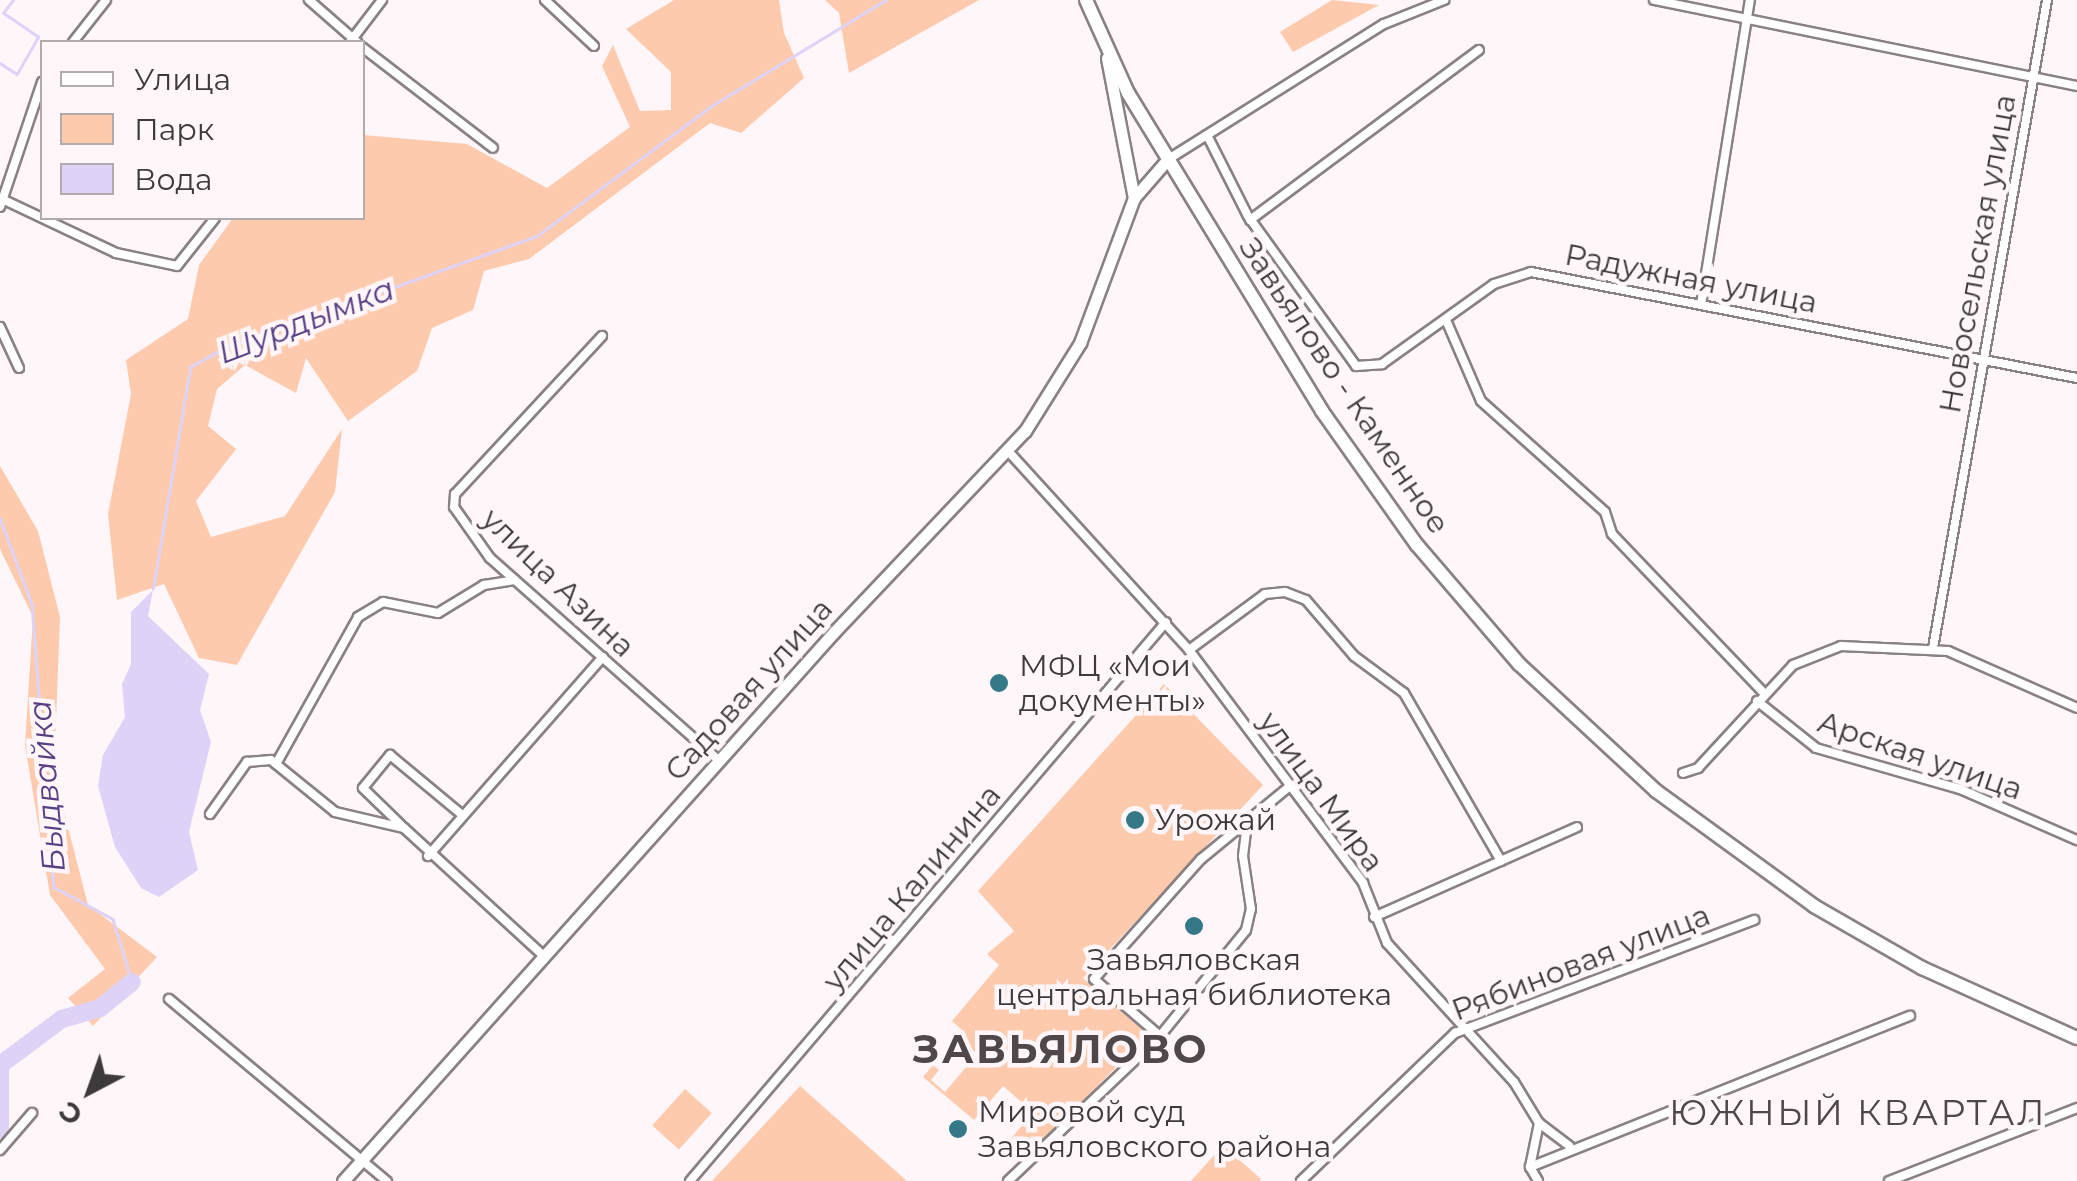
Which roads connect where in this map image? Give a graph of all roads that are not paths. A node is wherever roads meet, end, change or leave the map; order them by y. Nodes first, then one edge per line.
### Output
1 (106, 0) edge
2 (309, 0) edge
3 (382, 0) edge
4 (545, 0) edge
5 (1086, 0) edge
6 (1444, 0) edge
7 (1654, 0) edge
8 (1750, 0) edge
9 (2047, 0) edge
10 (1748, 23) junction
11 (75, 40) edge
12 (353, 40) edge
13 (358, 40) edge
14 (594, 46) dead end
15 (365, 50) edge
16 (1480, 50) dead end
17 (1107, 58) junction
18 (2032, 77) junction
19 (2077, 86) edge
20 (40, 88) edge
21 (1206, 134) junction
22 (493, 148) dead end
23 (1166, 160) junction
24 (1134, 198) junction
25 (1, 203) edge
26 (40, 220) edge
27 (41, 220) edge
28 (214, 220) edge
29 (1250, 220) junction
30 (1702, 305) junction
31 (1446, 320) junction
32 (0, 327) edge
33 (602, 336) dead end
34 (1982, 358) junction
35 (19, 368) dead end
36 (2077, 378) edge
37 (1008, 451) junction
38 (515, 580) junction
39 (1166, 622) junction
40 (1933, 648) junction
41 (1189, 650) junction
42 (602, 657) junction
43 (1764, 693) junction
44 (1757, 701) junction
45 (2077, 708) edge
46 (718, 760) junction
47 (276, 764) junction
48 (1683, 773) dead end
49 (1290, 786) junction
50 (210, 814) dead end
51 (461, 814) junction
52 (1247, 822) junction
53 (404, 828) junction
54 (1578, 828) dead end
55 (2077, 840) edge
56 (428, 856) junction
57 (1501, 861) junction
58 (1374, 918) junction
59 (1754, 920) dead end
60 (546, 956) junction
61 (169, 999) dead end
62 (1910, 1016) dead end
63 (1468, 1027) junction
64 (1160, 1036) junction
65 (2077, 1038) edge
66 (2077, 1108) edge
67 (32, 1112) dead end
68 (1539, 1123) junction
69 (1570, 1146) junction
70 (0, 1150) edge
71 (361, 1161) junction
72 (1530, 1166) junction
73 (343, 1181) edge
74 (386, 1181) edge
75 (690, 1181) edge
76 (1008, 1181) edge
77 (1301, 1181) edge
78 (1538, 1181) edge
79 (1890, 1181) edge

1 - 11 street
2 - 12 street
3 - 13 street
4 - 14 street
5 - 17 main road, Завьялово - Каменное
6 - 21 street
7 - 10 street
8 - 10 street
9 - 18 street, Новосельская улица
10 - 18 street
10 - 30 street
15 - 22 street
16 - 29 street
17 - 23 main road, Завьялово - Каменное
17 - 24 street
18 - 19 street
18 - 34 street, Новосельская улица
20 - 25 street
21 - 23 street
21 - 29 street, Радужная улица
23 - 24 street
23 - 65 main road, Завьялово - Каменное
24 - 37 street, Садовая улица
25 - 26 street
27 - 28 street
29 - 31 street, Радужная улица
30 - 31 street, Радужная улица
30 - 34 street, Радужная улица
31 - 43 street
32 - 35 street
33 - 38 street, улица Азина
34 - 36 street, Радужная улица
34 - 40 street, Новосельская улица
37 - 39 street, улица Мира
37 - 46 street, Садовая улица
38 - 42 street, улица Азина
38 - 47 street
39 - 41 street, улица Мира
39 - 75 street, улица Калинина
40 - 43 street
40 - 45 street
41 - 49 street, улица Мира
41 - 57 street
42 - 46 street, улица Азина
42 - 51 street
43 - 44 street
44 - 48 street
44 - 55 street, Арская улица
46 - 60 street, Садовая улица
47 - 50 street
47 - 53 street
49 - 52 street
49 - 58 street, улица Мира
51 - 53 street
51 - 56 street
52 - 64 street
52 - 64 street
53 - 56 street
54 - 57 street
56 - 60 street
57 - 58 street
58 - 63 street, улица Мира
59 - 63 street, Рябиновая улица
60 - 71 street, Садовая улица
61 - 71 street
62 - 69 street
63 - 68 street, улица Мира
63 - 77 street, Рябиновая улица
64 - 76 street
66 - 79 street
67 - 70 street
68 - 69 street, улица Мира
68 - 72 street
69 - 72 street
71 - 73 street, Садовая улица
71 - 74 street
72 - 78 street

